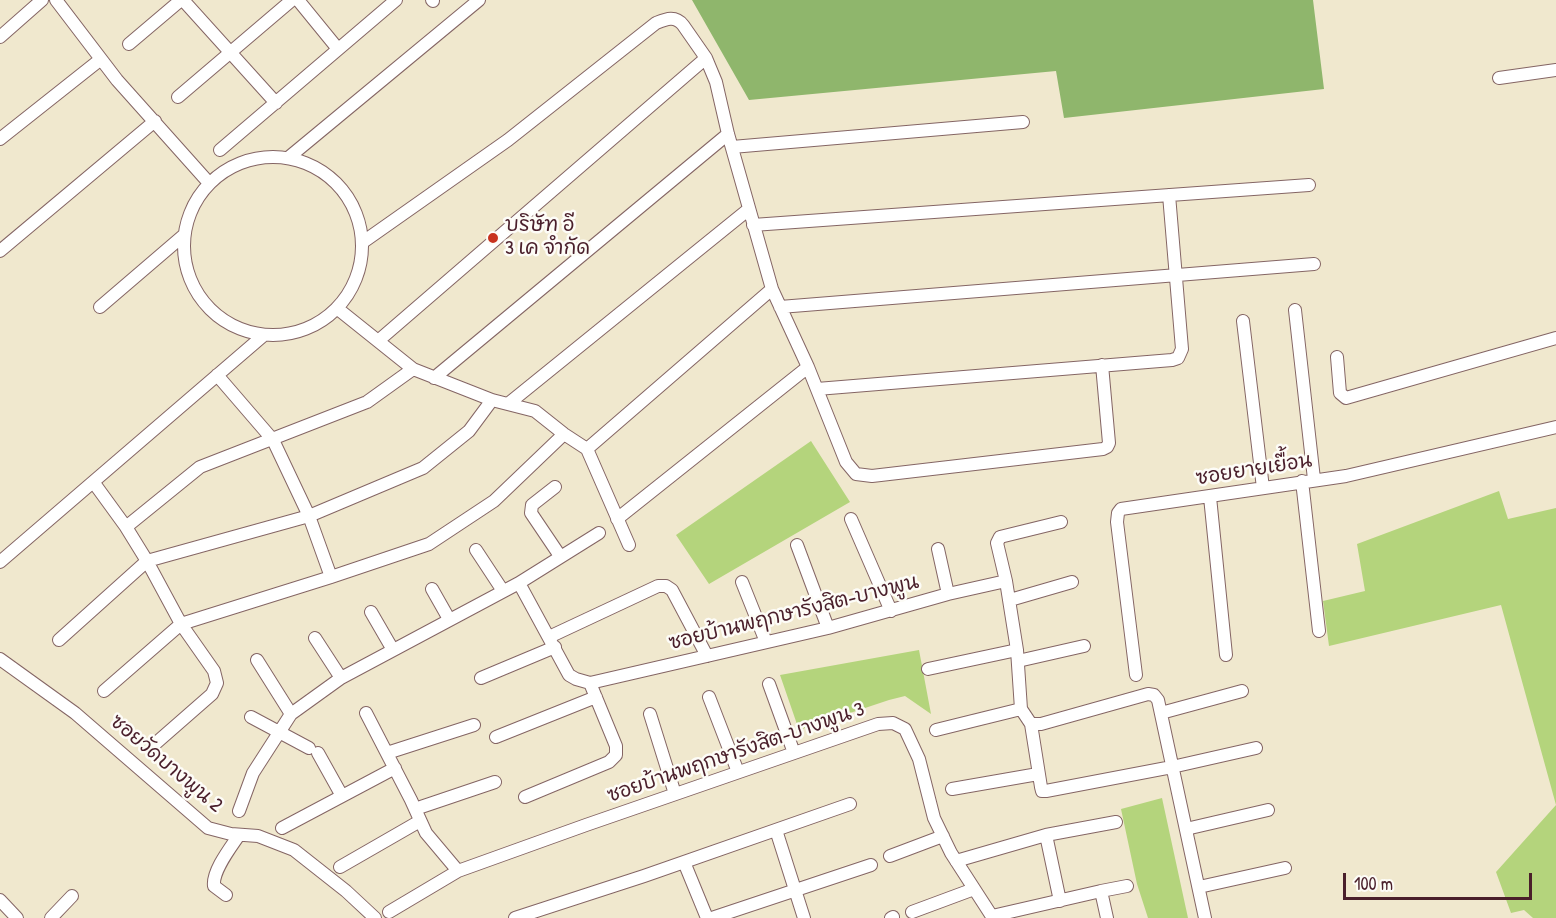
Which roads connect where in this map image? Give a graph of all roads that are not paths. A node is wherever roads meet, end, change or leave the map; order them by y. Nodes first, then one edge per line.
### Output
1 (42, 0) edge
2 (56, 0) edge
3 (182, 0) edge
4 (292, 0) edge
5 (298, 0) edge
6 (396, 0) edge
7 (479, 0) edge
8 (0, 37) edge
9 (129, 44) dead end
10 (338, 49) junction
11 (231, 52) junction
12 (101, 58) junction
13 (706, 58) junction
14 (1556, 71) edge
15 (1499, 78) dead end
16 (178, 97) dead end
17 (276, 103) junction
18 (154, 121) junction
19 (1023, 122) dead end
20 (728, 134) junction
21 (0, 139) edge
22 (732, 147) junction
23 (220, 150) dead end
24 (288, 158) junction
25 (209, 183) junction
26 (1309, 185) dead end
27 (1169, 195) junction
28 (749, 209) junction
29 (753, 225) junction
30 (184, 236) junction
31 (363, 242) junction
32 (0, 251) edge
33 (1314, 264) dead end
34 (1176, 275) junction
35 (772, 289) junction
36 (100, 307) dead end
37 (780, 307) junction
38 (338, 309) junction
39 (1294, 310) dead end
40 (1243, 321) dead end
41 (264, 335) junction
42 (1556, 338) edge
43 (378, 341) junction
44 (1336, 357) dead end
45 (1102, 365) junction
46 (808, 367) junction
47 (412, 369) junction
48 (217, 375) junction
49 (434, 378) junction
50 (817, 388) junction
51 (492, 400) junction
52 (508, 404) junction
53 (1556, 427) edge
54 (564, 434) junction
55 (273, 440) junction
56 (587, 449) junction
57 (1308, 480) junction
58 (94, 483) junction
59 (555, 487) dead end
60 (1263, 488) junction
61 (1210, 497) junction
62 (309, 516) junction
63 (618, 519) junction
64 (851, 519) dead end
65 (1061, 522) dead end
66 (126, 527) junction
67 (599, 533) dead end
68 (629, 545) dead end
69 (797, 545) dead end
70 (938, 549) dead end
71 (476, 550) dead end
72 (560, 556) junction
73 (147, 561) junction
74 (0, 562) edge
75 (331, 577) junction
76 (1006, 581) junction
77 (742, 582) dead end
78 (1072, 582) dead end
79 (519, 583) junction
80 (432, 589) dead end
81 (503, 591) junction
82 (948, 594) junction
83 (1010, 600) junction
84 (891, 610) junction
85 (371, 612) dead end
86 (449, 619) junction
87 (182, 624) junction
88 (828, 628) junction
89 (1319, 631) dead end
90 (315, 638) dead end
91 (59, 640) dead end
92 (552, 642) junction
93 (766, 642) junction
94 (1084, 646) dead end
95 (393, 650) junction
96 (1017, 655) junction
97 (1226, 655) dead end
98 (708, 656) junction
99 (0, 659) edge
100 (257, 660) dead end
101 (928, 669) dead end
102 (1136, 675) dead end
103 (341, 678) junction
104 (481, 678) dead end
105 (590, 683) junction
106 (769, 684) dead end
107 (1242, 690) dead end
108 (104, 691) dead end
109 (596, 697) junction
110 (709, 697) dead end
111 (1021, 709) junction
112 (366, 713) dead end
113 (1161, 713) junction
114 (291, 714) junction
115 (650, 714) dead end
116 (251, 717) dead end
117 (1030, 724) junction
118 (474, 725) dead end
119 (936, 729) dead end
120 (278, 732) junction
121 (496, 737) dead end
122 (156, 743) dead end
123 (1256, 748) dead end
124 (387, 753) junction
125 (794, 753) junction
126 (1173, 767) junction
127 (395, 768) junction
128 (738, 772) junction
129 (1038, 774) junction
130 (495, 782) dead end
131 (952, 789) dead end
132 (675, 794) junction
133 (342, 796) junction
134 (525, 796) dead end
135 (850, 804) dead end
136 (1268, 810) dead end
137 (239, 811) dead end
138 (418, 815) junction
139 (1116, 822) dead end
140 (282, 828) dead end
141 (1186, 829) junction
142 (776, 830) junction
143 (239, 835) junction
144 (1046, 835) junction
145 (943, 836) junction
146 (890, 856) dead end
147 (956, 861) junction
148 (684, 862) junction
149 (871, 865) dead end
150 (340, 867) dead end
151 (1285, 868) dead end
152 (458, 871) junction
153 (1127, 886) dead end
154 (1199, 887) junction
155 (974, 889) junction
156 (795, 891) junction
157 (1101, 891) junction
158 (226, 895) dead end
159 (72, 896) dead end
160 (0, 900) edge
161 (1060, 900) junction
162 (389, 912) dead end
163 (912, 912) dead end
164 (993, 917) edge
165 (17, 918) edge
166 (51, 918) edge
167 (375, 918) edge
168 (515, 918) edge
169 (707, 918) edge
170 (712, 918) edge
171 (804, 918) edge
172 (1107, 918) edge
173 (1205, 918) edge

1 - 8 street
2 - 12 street
3 - 9 street
3 - 11 street
4 - 11 street
5 - 10 street
6 - 10 street
7 - 24 street
10 - 17 street
11 - 16 street
11 - 17 street
12 - 18 street
12 - 21 street
13 - 20 street
13 - 31 street
13 - 43 street
14 - 15 street
17 - 23 street
18 - 25 street
18 - 32 street
19 - 22 street
20 - 22 street
20 - 49 street
22 - 28 street
24 - 25 street
24 - 31 street
25 - 30 street
26 - 27 street
27 - 29 street
27 - 34 street
28 - 29 street
28 - 52 street
29 - 35 street
30 - 36 street
30 - 41 street
31 - 38 street
33 - 34 street
34 - 37 street
34 - 45 street
35 - 37 street
35 - 56 street
37 - 46 street
38 - 41 street
38 - 43 street
39 - 57 street
40 - 60 street
41 - 48 street
42 - 44 street
43 - 47 street
45 - 50 street
45 - 50 street
46 - 50 street
46 - 63 street
47 - 49 street
47 - 55 street
48 - 55 street
48 - 58 street
49 - 51 street
51 - 52 street
51 - 62 street
52 - 54 street
53 - 57 street, ซอยยายเยื้อน
54 - 56 street
54 - 75 street
55 - 62 street
55 - 66 street
56 - 63 street
57 - 60 street, ซอยยายเยื้อน
57 - 89 street
58 - 66 street
58 - 74 street
59 - 72 street
60 - 61 street, ซอยยายเยื้อน
61 - 97 street
61 - 102 street, ซอยยายเยื้อน
62 - 73 street
62 - 75 street
63 - 68 street
64 - 84 street
65 - 76 street
66 - 73 street
67 - 72 street
69 - 88 street
70 - 82 street
71 - 81 street
72 - 79 street
73 - 87 street
73 - 91 street
75 - 87 street
76 - 82 street, ซอยบ้านพฤกษารังสิต-บางพูน
76 - 83 street
77 - 93 street
78 - 83 street
79 - 81 street
79 - 92 street
80 - 86 street
81 - 86 street
82 - 84 street, ซอยบ้านพฤกษารังสิต-บางพูน
83 - 96 street
84 - 88 street, ซอยบ้านพฤกษารังสิต-บางพูน
85 - 95 street
86 - 95 street
87 - 108 street
87 - 122 street
88 - 93 street, ซอยบ้านพฤกษารังสิต-บางพูน
90 - 103 street
92 - 98 street
92 - 104 street
92 - 105 street
93 - 98 street, ซอยบ้านพฤกษารังสิต-บางพูน
94 - 96 street
95 - 103 street
96 - 101 street
96 - 111 street
98 - 105 street, ซอยบ้านพฤกษารังสิต-บางพูน
99 - 143 street, ซอยวัดบางพูน 2
100 - 114 street
103 - 114 street
105 - 109 street
106 - 125 street
107 - 113 street
109 - 121 street
109 - 134 street
110 - 128 street
111 - 117 street
111 - 119 street
112 - 124 street
113 - 117 street
113 - 126 street
114 - 120 street
115 - 132 street
116 - 120 street
117 - 129 street
118 - 124 street
120 - 133 street
120 - 137 street
123 - 126 street
124 - 127 street
125 - 128 street, ซอยบ้านพฤกษารังสิต-บางพูน 3
125 - 145 street, ซอยบ้านพฤกษารังสิต-บางพูน 3
126 - 129 street
126 - 141 street
127 - 133 street
127 - 138 street
128 - 132 street, ซอยบ้านพฤกษารังสิต-บางพูน 3
129 - 131 street
130 - 138 street
132 - 152 street, ซอยบ้านพฤกษารังสิต-บางพูน 3
133 - 140 street
135 - 142 street
136 - 141 street
138 - 150 street
138 - 152 street
139 - 144 street
141 - 154 street
142 - 148 street
142 - 156 street
143 - 158 street
143 - 167 street, ซอยวัดบางพูน 2
144 - 147 street
144 - 161 street
145 - 146 street
145 - 147 street, ซอยบ้านพฤกษารังสิต-บางพูน 3
147 - 155 street, ซอยบ้านพฤกษารังสิต-บางพูน 3
148 - 168 street
148 - 169 street
149 - 156 street
151 - 154 street
152 - 162 street, ซอยบ้านพฤกษารังสิต-บางพูน 3
153 - 157 street
154 - 173 street
155 - 163 street
155 - 164 street, ซอยบ้านพฤกษารังสิต-บางพูน 3
156 - 170 street
156 - 171 street
157 - 161 street
157 - 172 street
159 - 166 street
160 - 165 street
161 - 164 street

